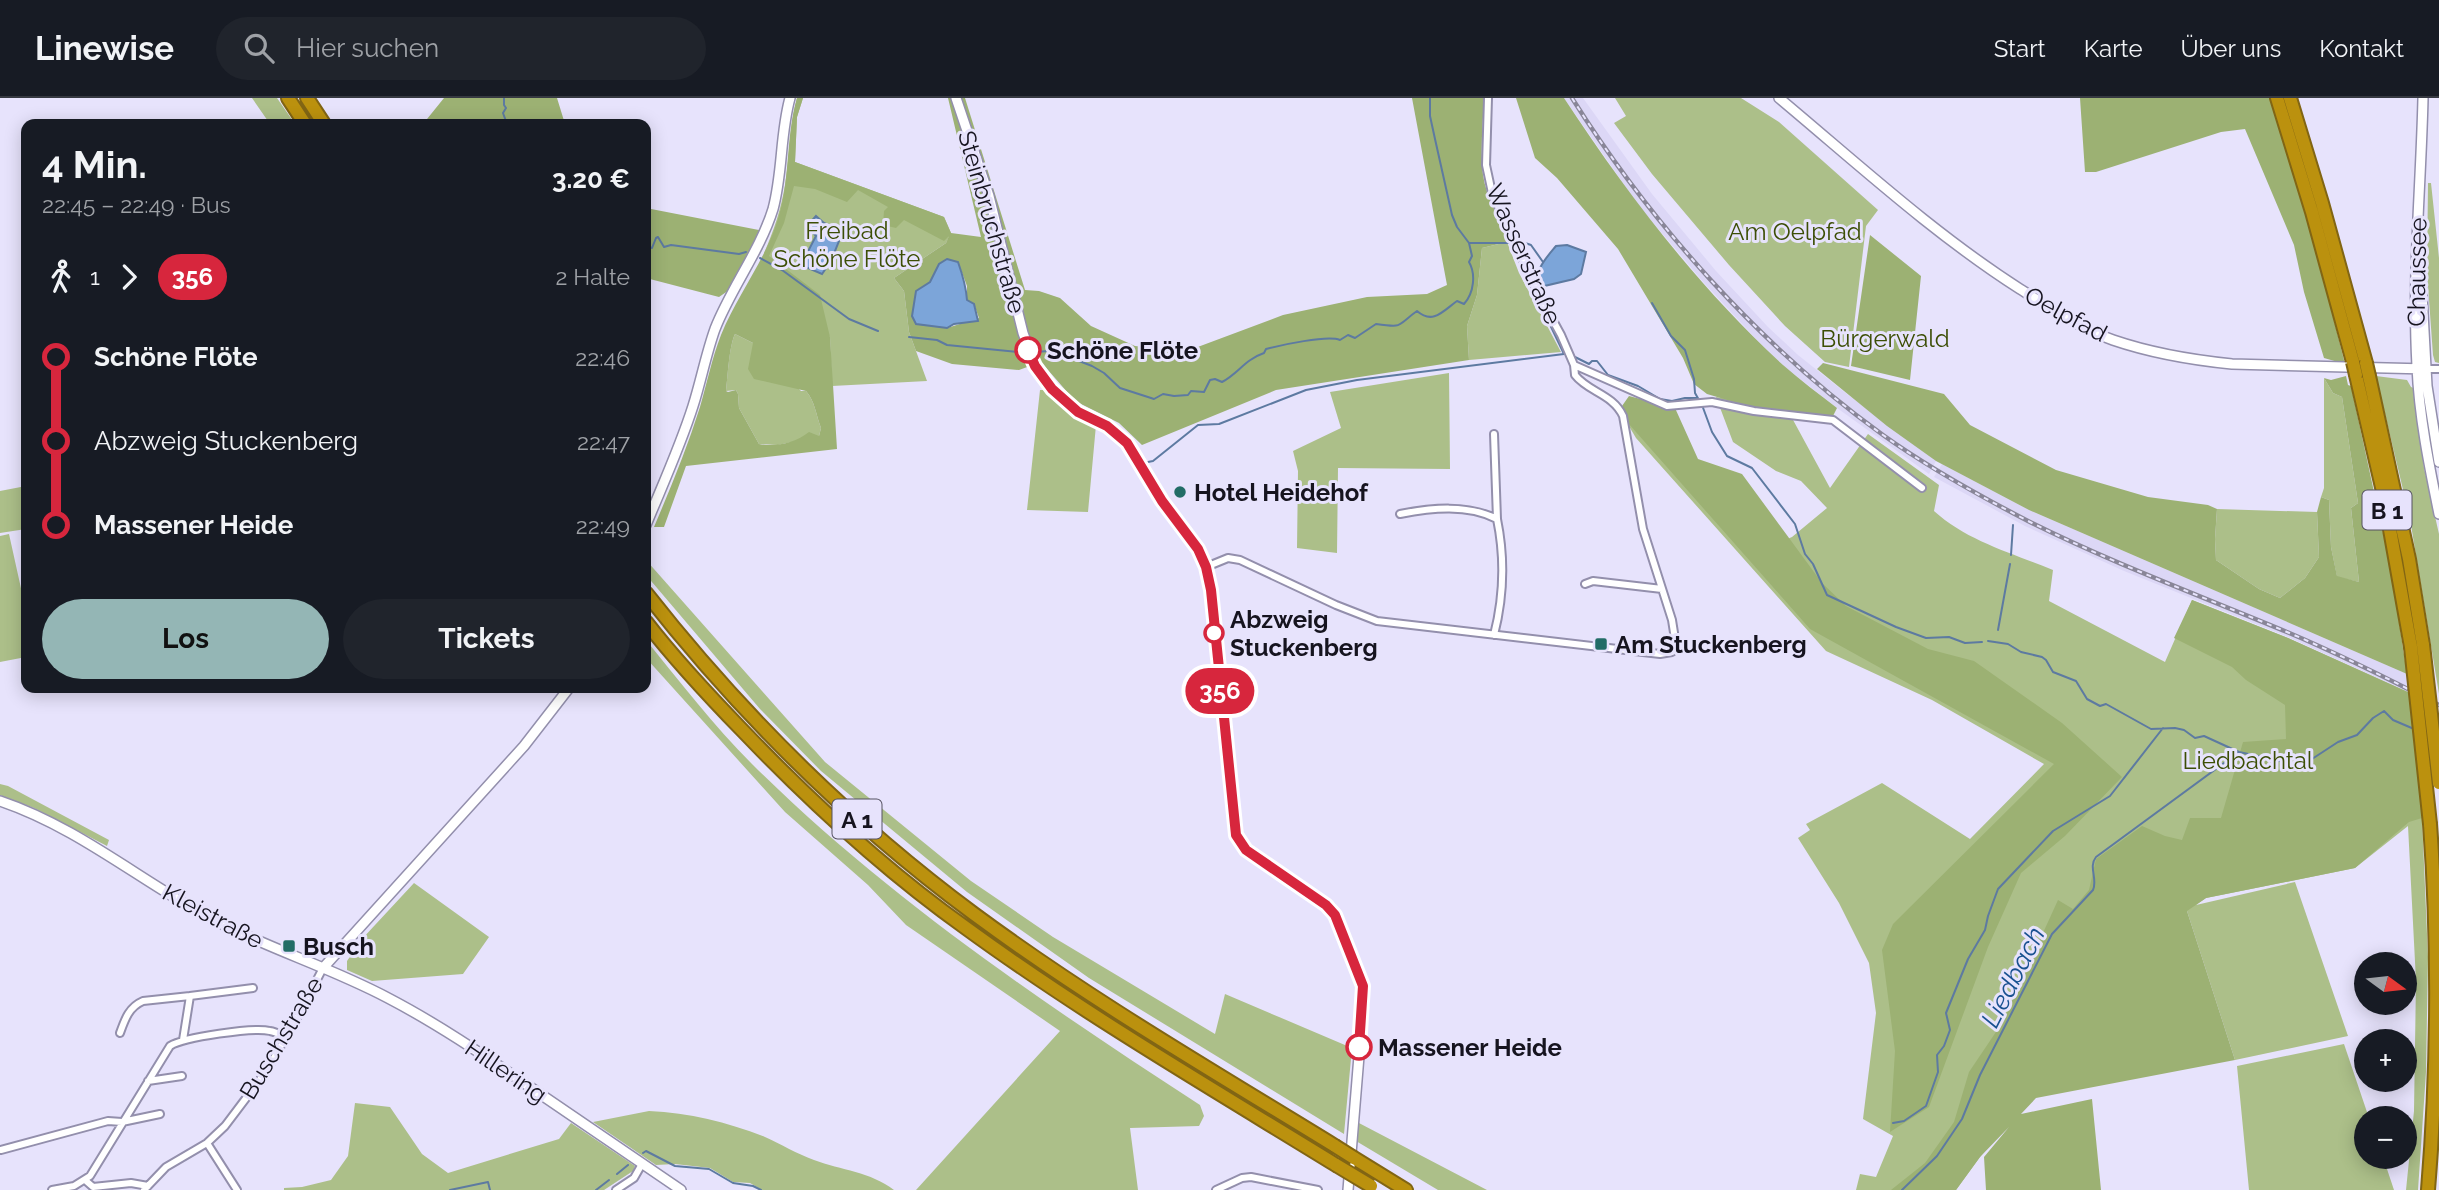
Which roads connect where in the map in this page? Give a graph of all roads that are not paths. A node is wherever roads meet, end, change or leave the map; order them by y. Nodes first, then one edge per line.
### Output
1 (288, 98) edge
2 (307, 98) edge
3 (790, 98) edge
4 (956, 98) edge
5 (1488, 98) edge
6 (1779, 98) edge
7 (2277, 98) edge
8 (2290, 98) edge
9 (2423, 98) edge
10 (302, 119) edge
11 (321, 119) edge
12 (1573, 368) junction
13 (2361, 369) junction
14 (2422, 369) junction
15 (2439, 369) edge
16 (1494, 434) dead end
17 (2439, 462) edge
18 (1922, 488) dead end
19 (651, 512) edge
20 (1401, 514) dead end
21 (2439, 514) edge
22 (1497, 519) junction
23 (1206, 567) junction
24 (1585, 584) dead end
25 (1662, 589) junction
26 (651, 599) edge
27 (651, 628) edge
28 (1494, 635) junction
29 (2417, 646) junction
30 (565, 693) edge
31 (2439, 783) edge
32 (0, 801) edge
33 (323, 968) junction
34 (253, 988) dead end
35 (190, 996) junction
36 (120, 1033) dead end
37 (286, 1037) junction
38 (183, 1040) junction
39 (182, 1076) dead end
40 (148, 1081) junction
41 (160, 1114) dead end
42 (122, 1122) junction
43 (207, 1143) junction
44 (1, 1150) edge
45 (642, 1164) junction
46 (85, 1180) junction
47 (146, 1188) edge
48 (1375, 1189) edge
49 (52, 1190) edge
50 (237, 1190) edge
51 (617, 1190) edge
52 (681, 1190) edge
53 (1216, 1190) edge
54 (1318, 1190) edge
55 (1348, 1190) edge
56 (1406, 1190) edge
57 (2428, 1190) edge

1 - 10 highway
2 - 11 highway
3 - 19 main road
4 - 23 main road, Steinbruchstraße
5 - 12 street, Wasserstraße
6 - 14 main road, Oelpfad
7 - 13 highway, B 1
8 - 13 highway, B 1
9 - 14 main road, Chaussee
12 - 18 street
12 - 25 street
13 - 29 highway, B 1
14 - 15 street
14 - 17 main road
14 - 21 main road
16 - 22 street
20 - 22 street
22 - 28 street
23 - 28 street
23 - 55 main road
24 - 25 street
25 - 28 street
26 - 56 highway, A 1, bridge
27 - 48 highway, A 1, bridge
29 - 31 highway, B 1, bridge
29 - 57 highway, B 1, bridge
30 - 33 main road
32 - 33 main road, Kleistraße
33 - 37 street, Buschstraße
33 - 45 main road, Hillering
34 - 35 street
35 - 36 street
35 - 38 street
37 - 38 street
37 - 43 street, Buschstraße
38 - 40 street
39 - 40 street
40 - 42 street
41 - 42 street
42 - 44 street
42 - 46 street
43 - 47 street, Buschstraße
43 - 50 street
45 - 51 street
45 - 52 main road, Hillering
46 - 47 street
46 - 49 street
53 - 54 street

